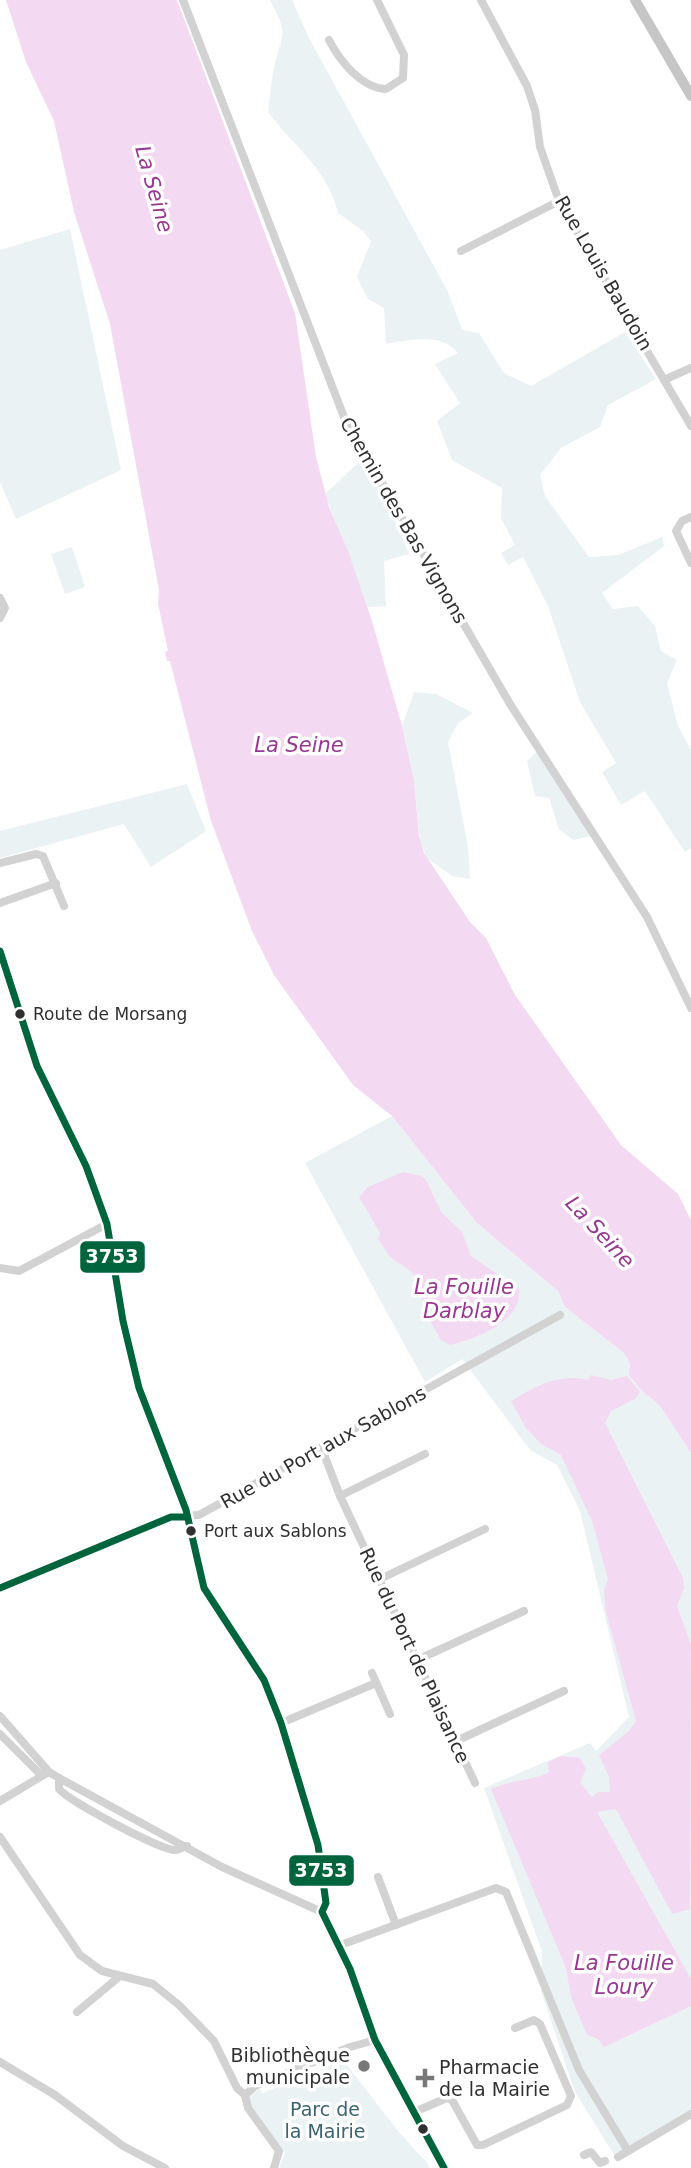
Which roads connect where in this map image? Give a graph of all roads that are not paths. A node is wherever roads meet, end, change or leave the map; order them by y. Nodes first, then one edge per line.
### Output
1 (183, 0) edge
2 (377, 0) edge
3 (481, 0) edge
4 (635, 0) edge
5 (329, 40) dead end
6 (691, 96) edge
7 (559, 201) junction
8 (461, 251) dead end
9 (691, 368) edge
10 (666, 379) junction
11 (691, 426) edge
12 (691, 517) edge
13 (691, 563) edge
14 (0, 598) edge
15 (0, 618) edge
16 (0, 863) edge
17 (56, 883) junction
18 (0, 903) edge
19 (64, 906) dead end
20 (0, 951) edge
21 (691, 1008) edge
22 (107, 1224) junction
23 (0, 1268) edge
24 (560, 1315) dead end
25 (322, 1449) junction
26 (425, 1454) dead end
27 (340, 1496) junction
28 (186, 1517) junction
29 (485, 1529) dead end
30 (380, 1579) junction
31 (0, 1588) edge
32 (523, 1611) dead end
33 (418, 1660) junction
34 (372, 1673) dead end
35 (376, 1683) junction
36 (564, 1691) dead end
37 (390, 1714) dead end
38 (0, 1716) edge
39 (282, 1723) junction
40 (0, 1734) edge
41 (456, 1741) junction
42 (49, 1772) junction
43 (59, 1778) junction
44 (475, 1783) dead end
45 (0, 1801) edge
46 (0, 1837) edge
47 (187, 1846) junction
48 (378, 1877) dead end
49 (322, 1912) junction
50 (396, 1925) junction
51 (338, 1946) junction
52 (120, 1976) junction
53 (77, 2012) dead end
54 (515, 2028) dead end
55 (375, 2040) junction
56 (0, 2062) edge
57 (245, 2095) junction
58 (414, 2112) junction
59 (691, 2114) edge
60 (628, 2151) junction
61 (584, 2155) dead end
62 (618, 2157) dead end
63 (605, 2161) dead end
64 (165, 2168) edge
65 (274, 2168) edge
66 (444, 2168) edge

1 - 21 street, Chemin des Bas Vignons
2 - 5 street
3 - 7 street, Rue Louis Baudoin
4 - 6 main road
7 - 8 street
7 - 10 street, Rue Louis Baudoin
9 - 10 street
10 - 11 street, Rue Louis Baudoin
12 - 13 street
14 - 15 street
16 - 17 street
17 - 18 street
17 - 19 street
20 - 22 street
22 - 23 street
22 - 28 street
24 - 25 street, Rue du Port aux Sablons
25 - 27 street, Rue du Port de Plaisance
25 - 28 street, Rue du Port aux Sablons
26 - 27 street
27 - 30 street, Rue du Port de Plaisance
28 - 31 street, Rue du Port aux Sablons
28 - 39 street
29 - 30 street
30 - 33 street, Rue du Port de Plaisance
32 - 33 street
33 - 41 street, Rue du Port de Plaisance
34 - 35 street
35 - 37 street
35 - 39 street
36 - 41 street
38 - 42 street
39 - 49 street
40 - 42 street
41 - 44 street, Rue du Port de Plaisance
42 - 43 street
42 - 45 street
43 - 47 street
43 - 47 street
46 - 52 street
47 - 49 street
48 - 50 street
49 - 51 street
50 - 51 street
50 - 60 street
51 - 55 street
52 - 53 street
52 - 57 street
54 - 58 street
55 - 57 street
55 - 58 street
56 - 64 street
57 - 65 street
58 - 66 street
59 - 60 street
60 - 62 street
61 - 63 street

